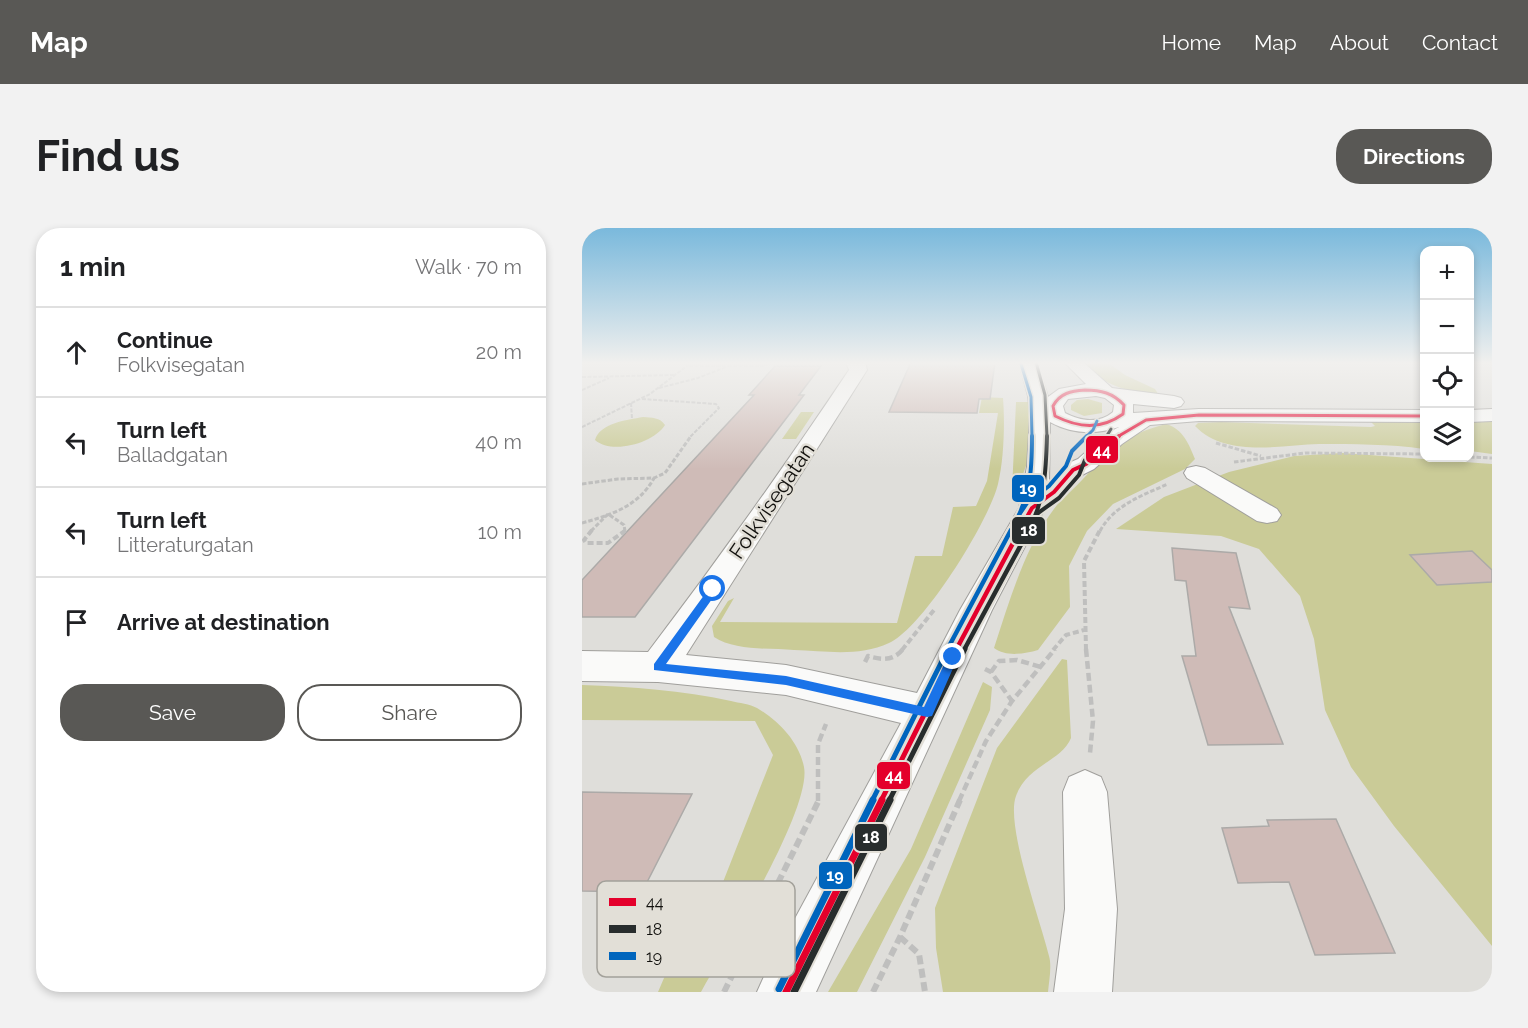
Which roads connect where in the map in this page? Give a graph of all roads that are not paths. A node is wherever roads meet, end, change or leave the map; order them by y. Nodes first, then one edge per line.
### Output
1 (840, 398) edge
2 (1038, 398) edge
3 (1058, 398) edge
4 (1118, 398) edge
5 (1136, 398) edge
6 (1420, 406) edge
7 (1474, 406) edge
8 (1492, 406) edge
9 (1420, 416) edge
10 (1474, 416) edge
11 (1492, 416) edge
12 (1146, 420) junction
13 (1063, 422) junction
14 (1109, 423) junction
15 (1039, 466) junction
16 (1073, 470) junction
17 (1196, 473) dead end
18 (1032, 508) junction
19 (1268, 515) dead end
20 (582, 666) edge
21 (658, 667) junction
22 (927, 712) junction
23 (1085, 792) road end
24 (795, 974) edge
25 (794, 977) edge
26 (786, 992) edge
27 (1083, 992) edge

1 - 21 street, Folkvisegatan
2 - 15 street
3 - 13 street
4 - 14 street
5 - 6 street
7 - 8 street
9 - 12 street
10 - 11 street
12 - 14 street
12 - 16 street
13 - 14 street
13 - 15 street
14 - 16 street
15 - 18 street
16 - 18 street
17 - 19 street
18 - 22 street
20 - 21 street
21 - 22 street
22 - 24 street
23 - 27 street
25 - 26 street

